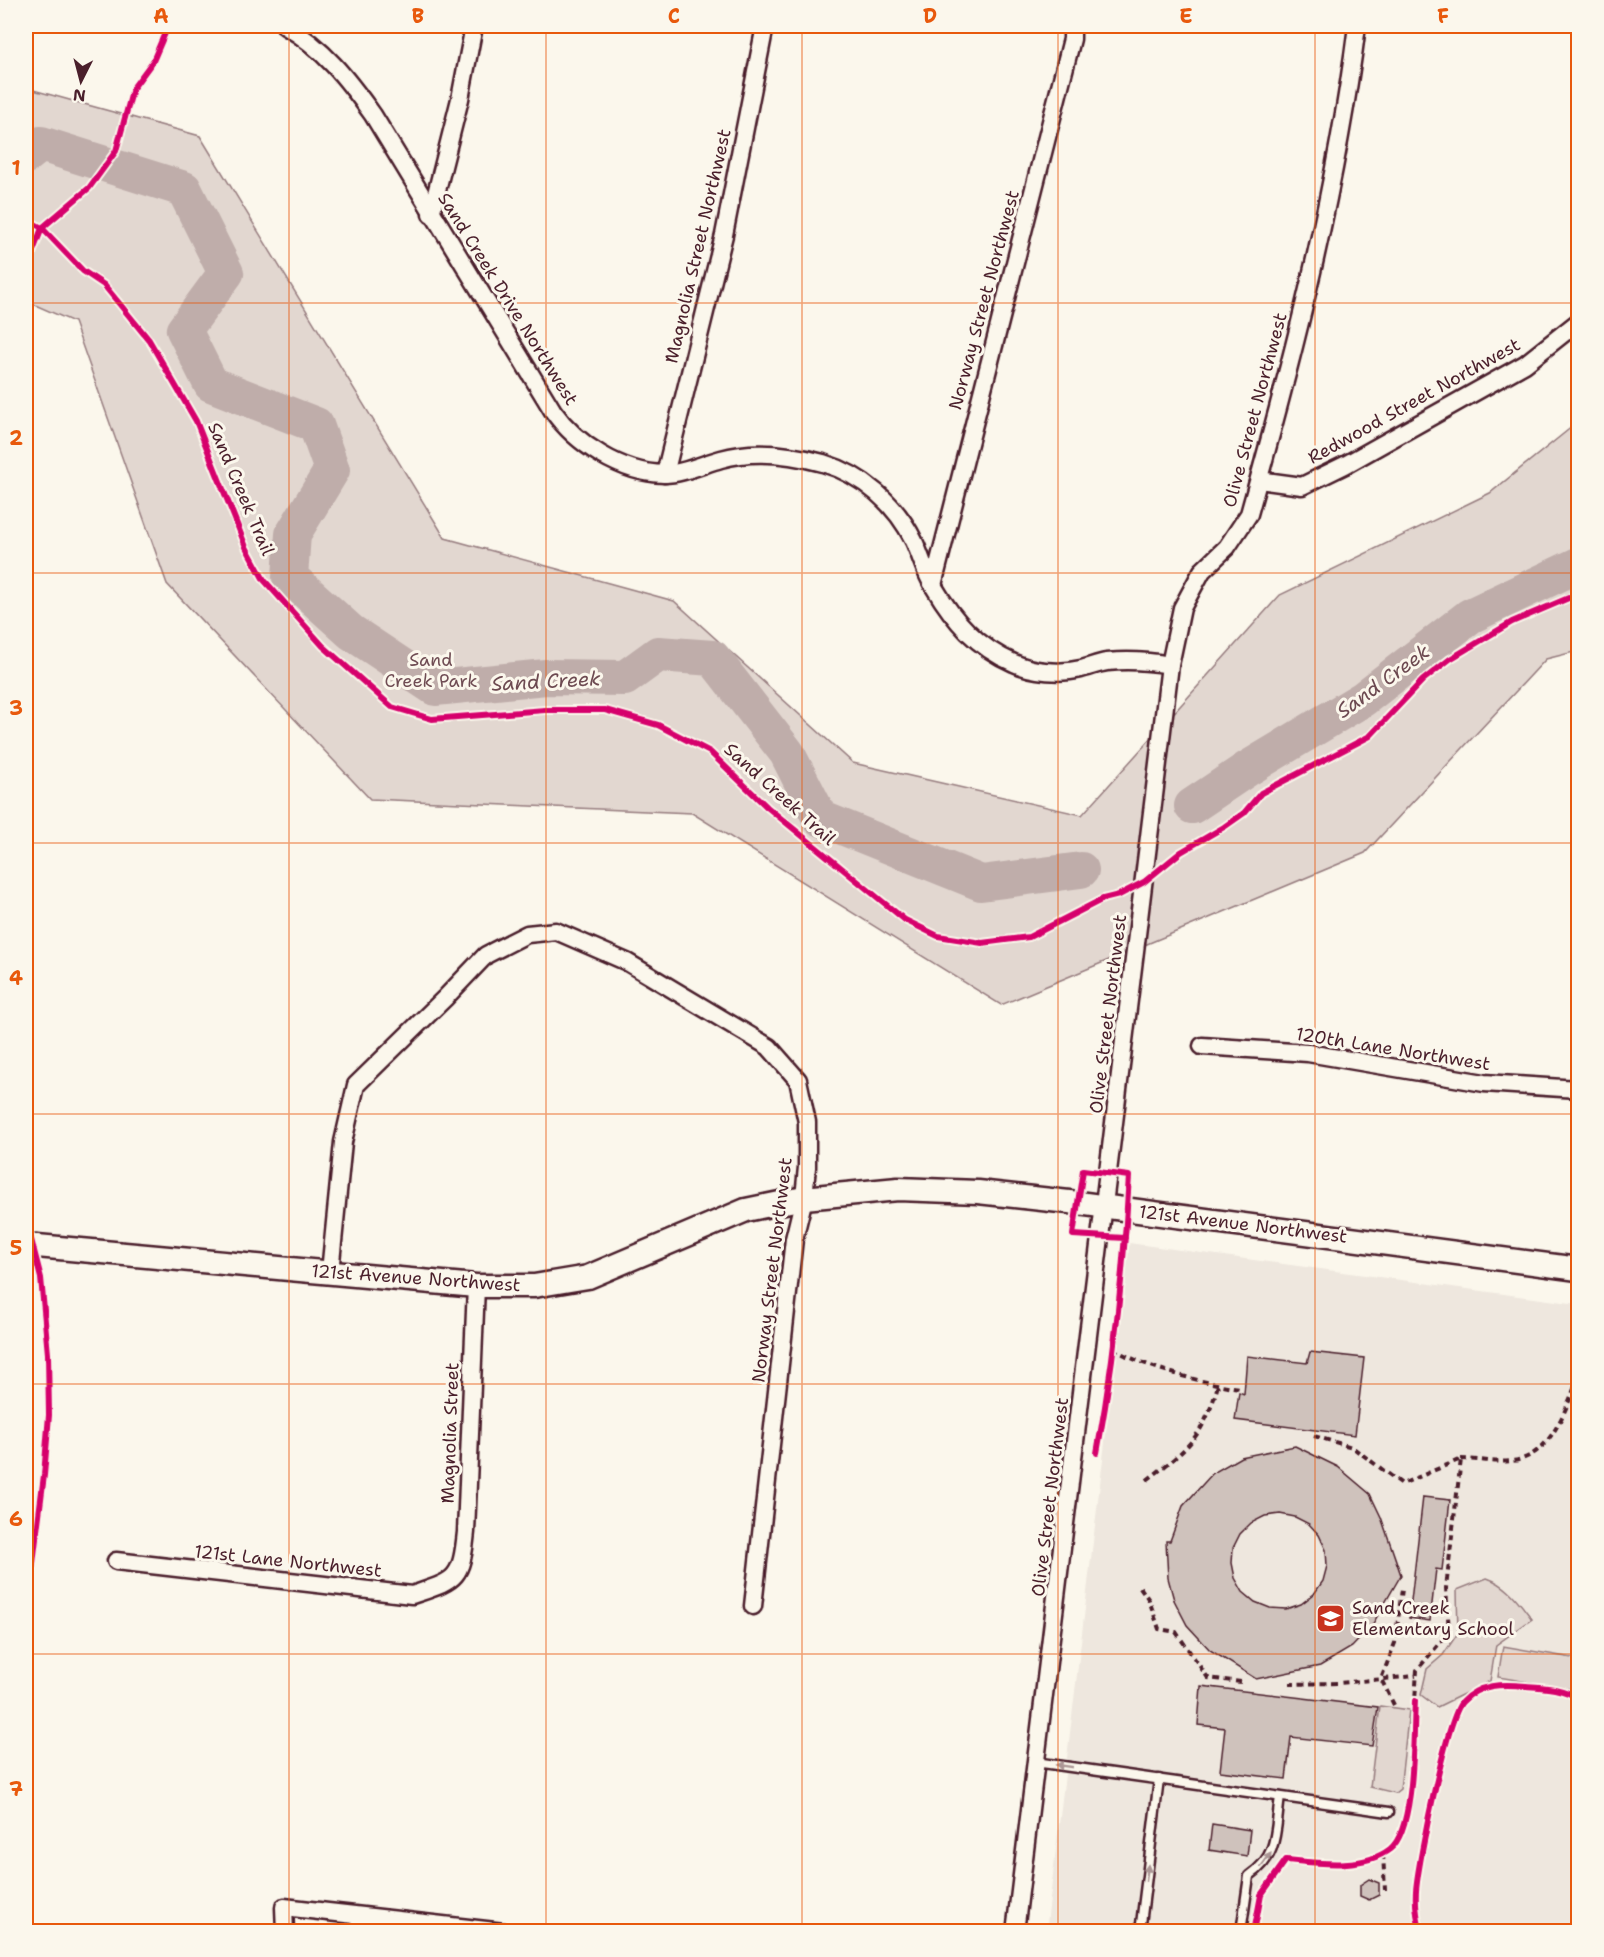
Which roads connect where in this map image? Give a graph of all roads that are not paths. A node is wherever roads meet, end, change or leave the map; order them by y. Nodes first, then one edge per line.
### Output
1 (285, 26) edge
2 (474, 26) edge
3 (765, 26) edge
4 (1072, 26) edge
5 (1357, 26) edge
6 (431, 214) junction
7 (1578, 322) edge
8 (665, 474) junction
9 (1259, 480) junction
10 (933, 585) junction
11 (1170, 665) junction
12 (1202, 1046) dead end
13 (1578, 1089) edge
14 (804, 1198) junction
15 (1103, 1206) junction
16 (26, 1245) edge
17 (1578, 1269) edge
18 (330, 1272) junction
19 (476, 1286) junction
20 (116, 1561) dead end
21 (452, 1578) joint
22 (753, 1606) dead end
23 (1035, 1762) junction
24 (1159, 1779) junction
25 (1280, 1797) junction
26 (1389, 1812) dead end
27 (285, 1932) edge
28 (504, 1932) edge
29 (1015, 1932) edge
30 (1140, 1932) edge
31 (1241, 1932) edge

1 - 6 street, Sand Creek Drive Northwest
2 - 6 street
3 - 8 street, Magnolia Street Northwest
4 - 10 street, Norway Street Northwest
5 - 9 street, Olive Street Northwest
6 - 8 street, Sand Creek Drive Northwest
7 - 9 street, Redwood Street Northwest
8 - 10 street, Sand Creek Drive Northwest
9 - 11 street, Olive Street Northwest
10 - 11 street, Sand Creek Drive Northwest
11 - 15 street, Olive Street Northwest
12 - 13 street, 120th Lane Northwest
14 - 15 street, 121st Avenue Northwest
14 - 18 street, Norway Street Northwest
14 - 19 street, 121st Avenue Northwest
14 - 22 street, Norway Street Northwest
15 - 17 street, 121st Avenue Northwest
15 - 23 street, Olive Street Northwest
16 - 18 street, 121st Avenue Northwest
18 - 19 street, 121st Avenue Northwest
19 - 21 street, Magnolia Street
20 - 21 street, 121st Lane Northwest
24 -> 23 lane
23 - 29 street, Olive Street Northwest
24 - 25 lane
30 -> 24 lane
25 - 26 lane
31 -> 25 lane
27 - 28 street

